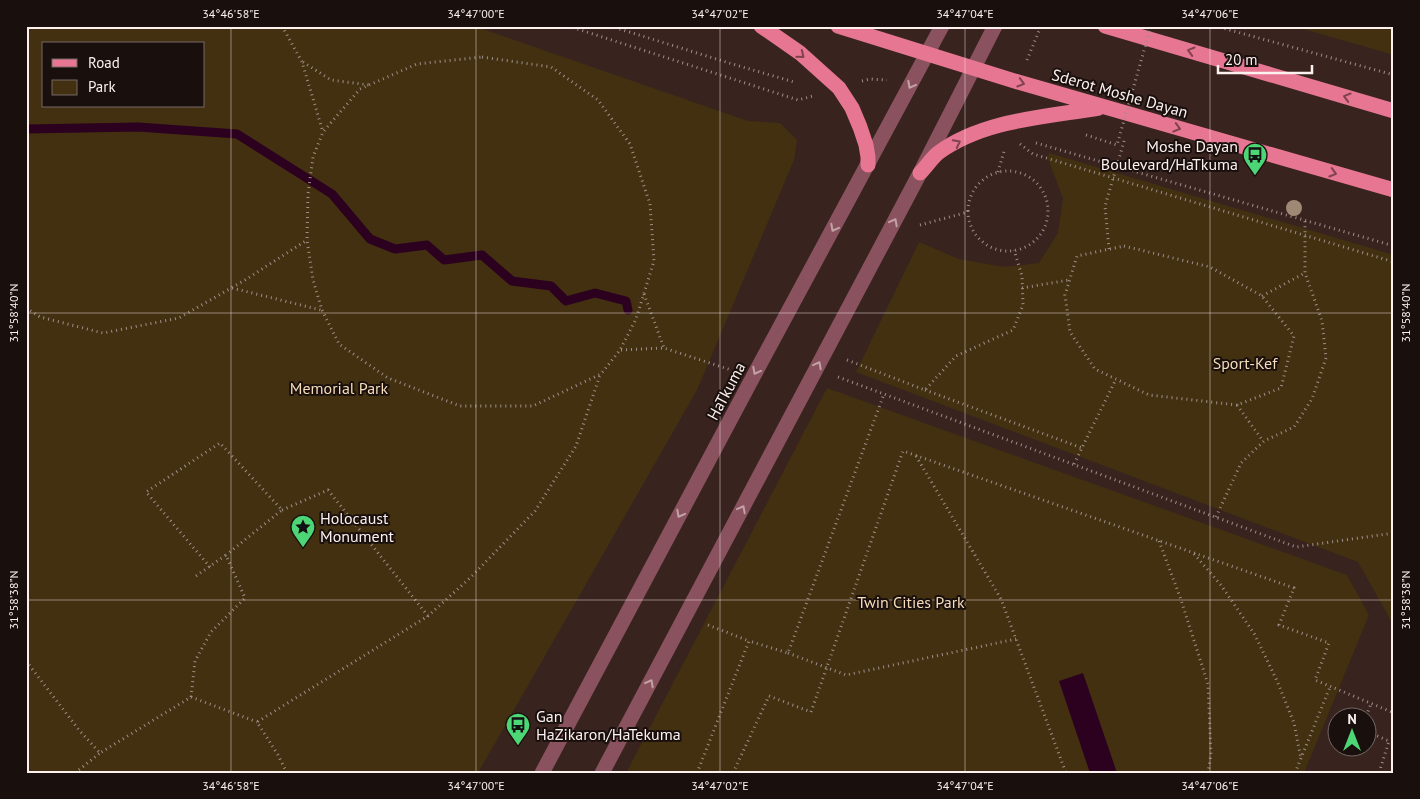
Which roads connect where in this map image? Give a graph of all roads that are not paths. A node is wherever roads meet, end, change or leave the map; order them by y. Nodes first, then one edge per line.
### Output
1 (761, 26) edge
2 (838, 26) edge
3 (942, 26) edge
4 (995, 26) edge
5 (1105, 26) edge
6 (1125, 26) edge
7 (1148, 32) edge
8 (928, 54) junction
9 (974, 68) junction
10 (1104, 107) junction
11 (1394, 111) edge
12 (868, 165) junction
13 (920, 173) junction
14 (1394, 190) edge
15 (542, 773) edge
16 (602, 773) edge

1 -> 12 main road
2 - 8 main road, Sderot Moshe Dayan
3 - 8 street, HaTkuma
4 - 9 street
5 - 7 main road
6 - 7 main road
11 -> 7 main road
8 - 9 main road, Sderot Moshe Dayan
8 -> 12 street, HaTkuma
9 -> 10 main road, Sderot Moshe Dayan
9 - 13 street
13 -> 10 main road
10 -> 14 main road, Sderot Moshe Dayan
12 -> 15 street, HaTkuma
16 -> 13 street

